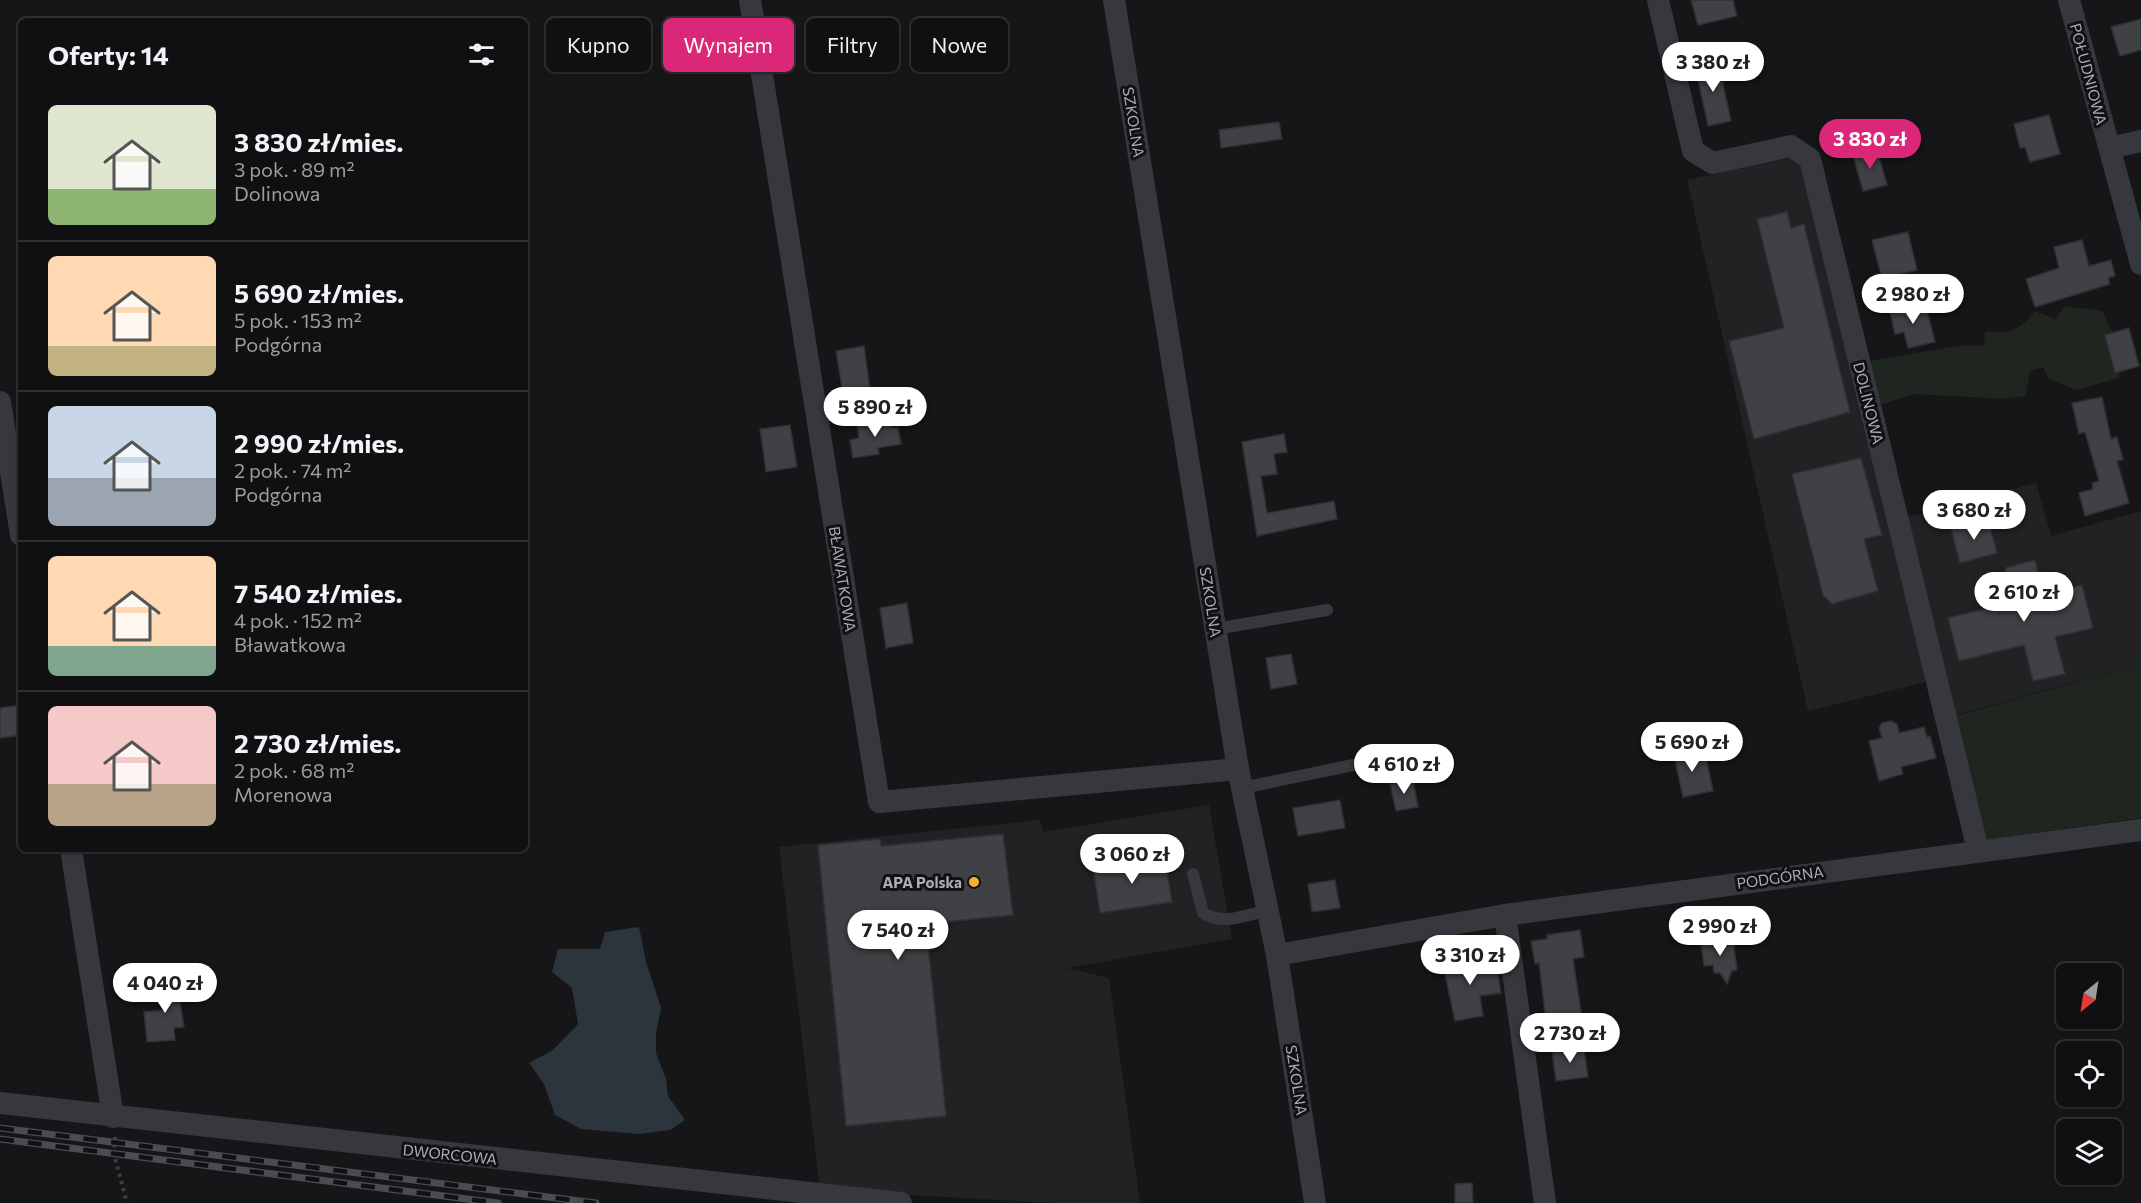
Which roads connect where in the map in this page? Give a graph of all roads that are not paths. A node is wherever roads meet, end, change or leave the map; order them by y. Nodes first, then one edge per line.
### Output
1 (750, 0) edge
2 (1114, 0) edge
3 (1658, 0) edge
4 (2069, 0) edge
5 (2141, 141) edge
6 (2110, 148) junction
7 (2141, 264) edge
8 (0, 402) edge
9 (18, 516) edge
10 (1327, 610) dead end
11 (1215, 629) junction
12 (1363, 763) dead end
13 (1240, 778) junction
14 (2141, 830) edge
15 (1978, 850) junction
16 (70, 852) edge
17 (1193, 874) dead end
18 (1269, 910) junction
19 (1505, 915) junction
20 (1277, 955) junction
21 (0, 1103) edge
22 (113, 1117) junction
23 (901, 1203) edge
24 (1315, 1203) edge
25 (1545, 1203) edge

1 - 13 street, BŁAWATKOWA
2 - 11 street, SZKOLNA
3 - 15 street, DOLINOWA
4 - 6 street, POŁUDNIOWA
5 - 6 street
6 - 7 street, POŁUDNIOWA
8 - 9 street
10 - 11 lane
11 - 13 street, SZKOLNA
12 - 13 lane
13 - 18 street, SZKOLNA
14 - 15 street, PODGÓRNA
15 - 19 street, PODGÓRNA
16 - 22 street
17 - 18 lane
18 - 20 street, SZKOLNA
19 - 20 street, PODGÓRNA
19 - 25 street
20 - 24 street, SZKOLNA
21 - 22 street, DWORCOWA
22 - 23 street, DWORCOWA

